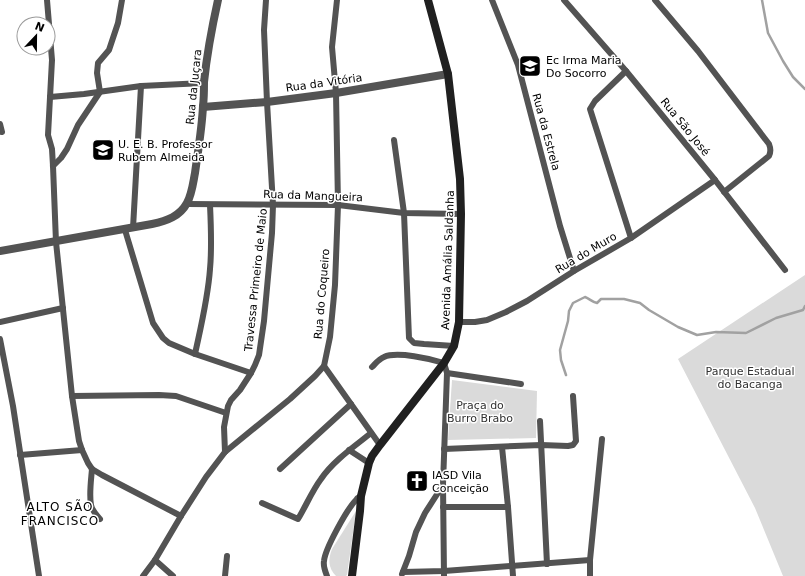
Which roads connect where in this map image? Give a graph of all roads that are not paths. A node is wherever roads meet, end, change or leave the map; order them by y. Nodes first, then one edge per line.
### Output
1 (47, 0) edge
2 (122, 0) edge
3 (218, 0) edge
4 (266, 0) edge
5 (337, 0) edge
6 (428, 0) edge
7 (492, 0) edge
8 (564, 0) edge
9 (655, 0) edge
10 (626, 71) junction
11 (448, 74) junction
12 (204, 83) junction
13 (141, 86) junction
14 (100, 92) junction
15 (336, 93) junction
16 (50, 97) junction
17 (267, 102) junction
18 (203, 107) junction
19 (0, 124) edge
20 (2, 132) dead end
21 (394, 140) dead end
22 (53, 166) junction
23 (715, 180) junction
24 (724, 192) junction
25 (187, 204) junction
26 (210, 205) junction
27 (273, 205) junction
28 (338, 205) junction
29 (404, 213) junction
30 (461, 214) junction
31 (129, 229) junction
32 (631, 238) junction
33 (56, 242) junction
34 (0, 251) edge
35 (785, 270) dead end
36 (574, 271) junction
37 (63, 308) junction
38 (0, 322) edge
39 (459, 322) junction
40 (0, 339) edge
41 (454, 346) junction
42 (195, 354) junction
43 (444, 363) junction
44 (324, 366) junction
45 (372, 367) dead end
46 (251, 373) junction
47 (447, 373) junction
48 (521, 384) dead end
49 (72, 396) junction
50 (573, 396) dead end
51 (351, 404) junction
52 (226, 413) junction
53 (540, 421) dead end
54 (371, 433) junction
55 (602, 439) dead end
56 (380, 445) junction
57 (541, 445) junction
58 (502, 447) junction
59 (444, 449) junction
60 (82, 450) junction
61 (349, 450) junction
62 (225, 452) junction
63 (20, 455) junction
64 (370, 463) junction
65 (92, 469) junction
66 (280, 469) dead end
67 (443, 484) junction
68 (360, 496) junction
69 (262, 503) dead end
70 (443, 506) junction
71 (508, 507) junction
72 (181, 516) junction
73 (100, 519) dead end
74 (227, 556) dead end
75 (155, 560) junction
76 (590, 560) junction
77 (548, 564) junction
78 (512, 566) junction
79 (444, 573) edge
80 (402, 574) edge
81 (39, 576) edge
82 (143, 576) edge
83 (173, 576) edge
84 (225, 576) edge
85 (327, 576) edge
86 (352, 576) edge
87 (513, 576) edge
88 (590, 576) edge

1 - 16 street
2 - 14 street
3 - 12 street, Rua da Juçara
4 - 17 street, Travessa Primeiro de Maio
5 - 15 street, Rua do Coqueiro
6 - 11 main road, Avenida Amália Saldanha
7 - 36 street, Rua da Estrela
8 - 10 street, Rua São José
9 - 24 street
10 - 23 street, Rua São José
10 - 32 street
11 - 15 street, Rua da Vitória
11 - 30 main road, Avenida Amália Saldanha
12 - 13 street
12 - 18 street, Rua da Juçara
13 - 14 street
13 - 31 street
14 - 16 street
14 - 22 street
15 - 17 street, Rua da Vitória
15 - 28 street, Rua do Coqueiro
16 - 22 street
17 - 18 street, Rua da Vitória
17 - 27 street, Travessa Primeiro de Maio
18 - 25 street, Rua da Juçara
19 - 20 street
21 - 29 street
22 - 33 street
23 - 24 street, Rua São José
23 - 32 street, Rua do Muro
24 - 35 street, Rua São José
25 - 26 street, Rua da Mangueira
25 - 31 street, Rua da Juçara
26 - 27 street, Rua da Mangueira
26 - 42 street
27 - 28 street, Rua da Mangueira
27 - 46 street, Travessa Primeiro de Maio
28 - 29 street, Rua da Mangueira
28 - 44 street, Rua do Coqueiro
29 - 30 street, Rua da Mangueira
29 - 41 street
30 - 39 main road, Avenida Amália Saldanha
31 - 33 street
31 - 42 street
32 - 36 street, Rua do Muro
33 - 34 street
33 - 37 street
36 - 39 street, Rua do Muro
37 - 38 street
37 - 49 street
39 - 41 main road, Avenida Amália Saldanha
40 - 63 street
41 - 43 main road, Avenida Amália Saldanha
42 - 46 street
43 - 45 street
43 - 47 street
43 - 56 main road, Avenida Amália Saldanha
44 - 51 street
44 - 62 street
46 - 52 street, Travessa Primeiro de Maio
47 - 48 street
47 - 59 street
49 - 52 street
49 - 60 street
50 - 57 street
51 - 54 street
51 - 66 street
52 - 62 street, Travessa Primeiro de Maio
53 - 57 street
54 - 56 street
54 - 61 street
55 - 76 street
56 - 64 main road, Avenida Amália Saldanha
57 - 58 street
57 - 77 street
58 - 59 street
58 - 71 street
59 - 67 street
60 - 63 street
60 - 65 street
61 - 64 street
61 - 69 street
62 - 72 street
63 - 81 street
64 - 68 main road, Avenida Amália Saldanha
65 - 72 street
65 - 73 street
67 - 70 street
67 - 80 street
68 - 85 street, Avenida Amália Saldanha
68 - 86 main road, Avenida Amália Saldanha
70 - 71 street
70 - 79 street
71 - 78 street
72 - 75 street
74 - 84 street
75 - 82 street
75 - 83 street
76 - 77 street
76 - 88 street
77 - 78 street
78 - 79 street
78 - 87 street
79 - 80 street

